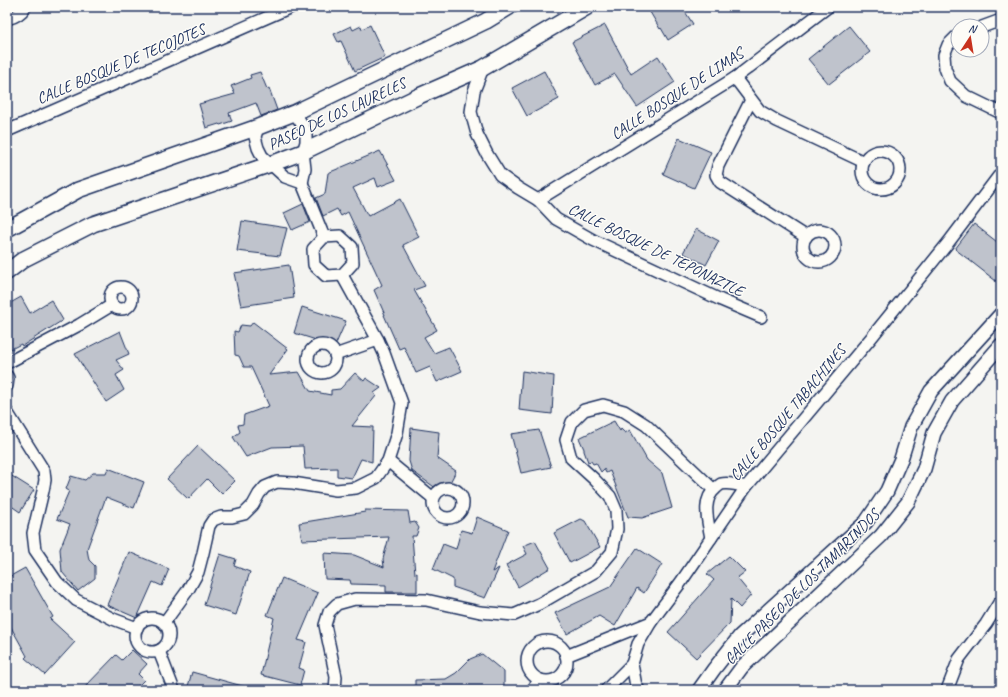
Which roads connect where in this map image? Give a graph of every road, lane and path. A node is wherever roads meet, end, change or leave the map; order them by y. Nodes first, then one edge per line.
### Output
1 (25, 7) edge
2 (291, 7) edge
3 (509, 7) edge
4 (587, 7) edge
5 (828, 7) edge
6 (7, 19) edge
7 (1001, 20) edge
8 (990, 24) edge
9 (950, 43) edge
10 (483, 68) junction
11 (735, 78) junction
12 (752, 100) junction
13 (294, 113) junction
14 (1001, 113) edge
15 (258, 127) junction
16 (7, 131) edge
17 (303, 152) junction
18 (864, 162) dead end
19 (271, 164) junction
20 (1001, 172) edge
21 (302, 183) junction
22 (538, 200) junction
23 (7, 229) edge
24 (324, 237) junction
25 (806, 237) dead end
26 (7, 272) edge
27 (342, 275) junction
28 (112, 304) dead end
29 (1001, 314) edge
30 (761, 317) dead end
31 (378, 340) junction
32 (1001, 345) edge
33 (335, 355) dead end
34 (7, 363) edge
35 (7, 376) edge
36 (7, 386) edge
37 (7, 412) edge
38 (388, 462) junction
39 (746, 486) junction
40 (714, 490) junction
41 (433, 498) dead end
42 (711, 538) junction
43 (999, 603) dead end
44 (651, 622) junction
45 (164, 623) junction
46 (137, 628) junction
47 (159, 651) junction
48 (566, 656) junction
49 (632, 664) junction
50 (540, 680) junction
51 (636, 689) edge
52 (174, 690) edge
53 (335, 690) edge
54 (532, 690) edge
55 (606, 690) edge
56 (699, 690) edge
57 (725, 690) edge
58 (948, 690) edge

1 - 6 street
2 - 16 street, CALLE BOSQUE DE TECOJOTES
3 - 13 main road, PASEO DE LOS LAURELES
4 - 10 main road, PASEO DE LOS LAURELES
5 - 11 street, CALLE BOSQUE DE LIMAS
7 - 8 street
9 - 14 street
10 - 17 main road, PASEO DE LOS LAURELES
10 - 22 street, CALLE BOSQUE DE TEPONAZTLE
11 - 12 street
11 - 22 street, CALLE BOSQUE DE LIMAS
12 - 18 street
12 - 25 street
13 - 15 main road, PASEO DE LOS LAURELES
13 - 17 street
15 - 19 street
15 - 23 main road, PASEO DE LOS LAURELES
17 - 19 main road, PASEO DE LOS LAURELES
17 - 21 street
19 - 21 street
19 - 26 main road, PASEO DE LOS LAURELES
20 - 39 street, CALLE BOSQUE TABACHINES
21 - 24 street
22 - 30 street, CALLE BOSQUE DE TEPONAZTLE
24 - 27 street
24 - 27 street
27 - 31 street
28 - 34 street
29 - 56 street, CALLE PASEO DE LOS TAMARINDOS
31 - 33 street
31 - 38 street
32 - 57 street, CALLE PASEO DE LOS TAMARINDOS
35 - 36 street
37 - 46 street
38 - 41 street
38 - 45 street
39 - 40 street
39 - 42 street, CALLE BOSQUE TABACHINES
40 - 42 street
40 - 53 street
42 - 44 street, CALLE BOSQUE TABACHINES
43 - 58 street
44 - 48 street
44 - 49 street, CALLE BOSQUE TABACHINES
45 - 46 street
45 - 47 street
46 - 47 street
47 - 52 street
48 - 50 street
48 - 50 street
49 - 51 street, CALLE BOSQUE TABACHINES
49 - 55 street
50 - 54 street

